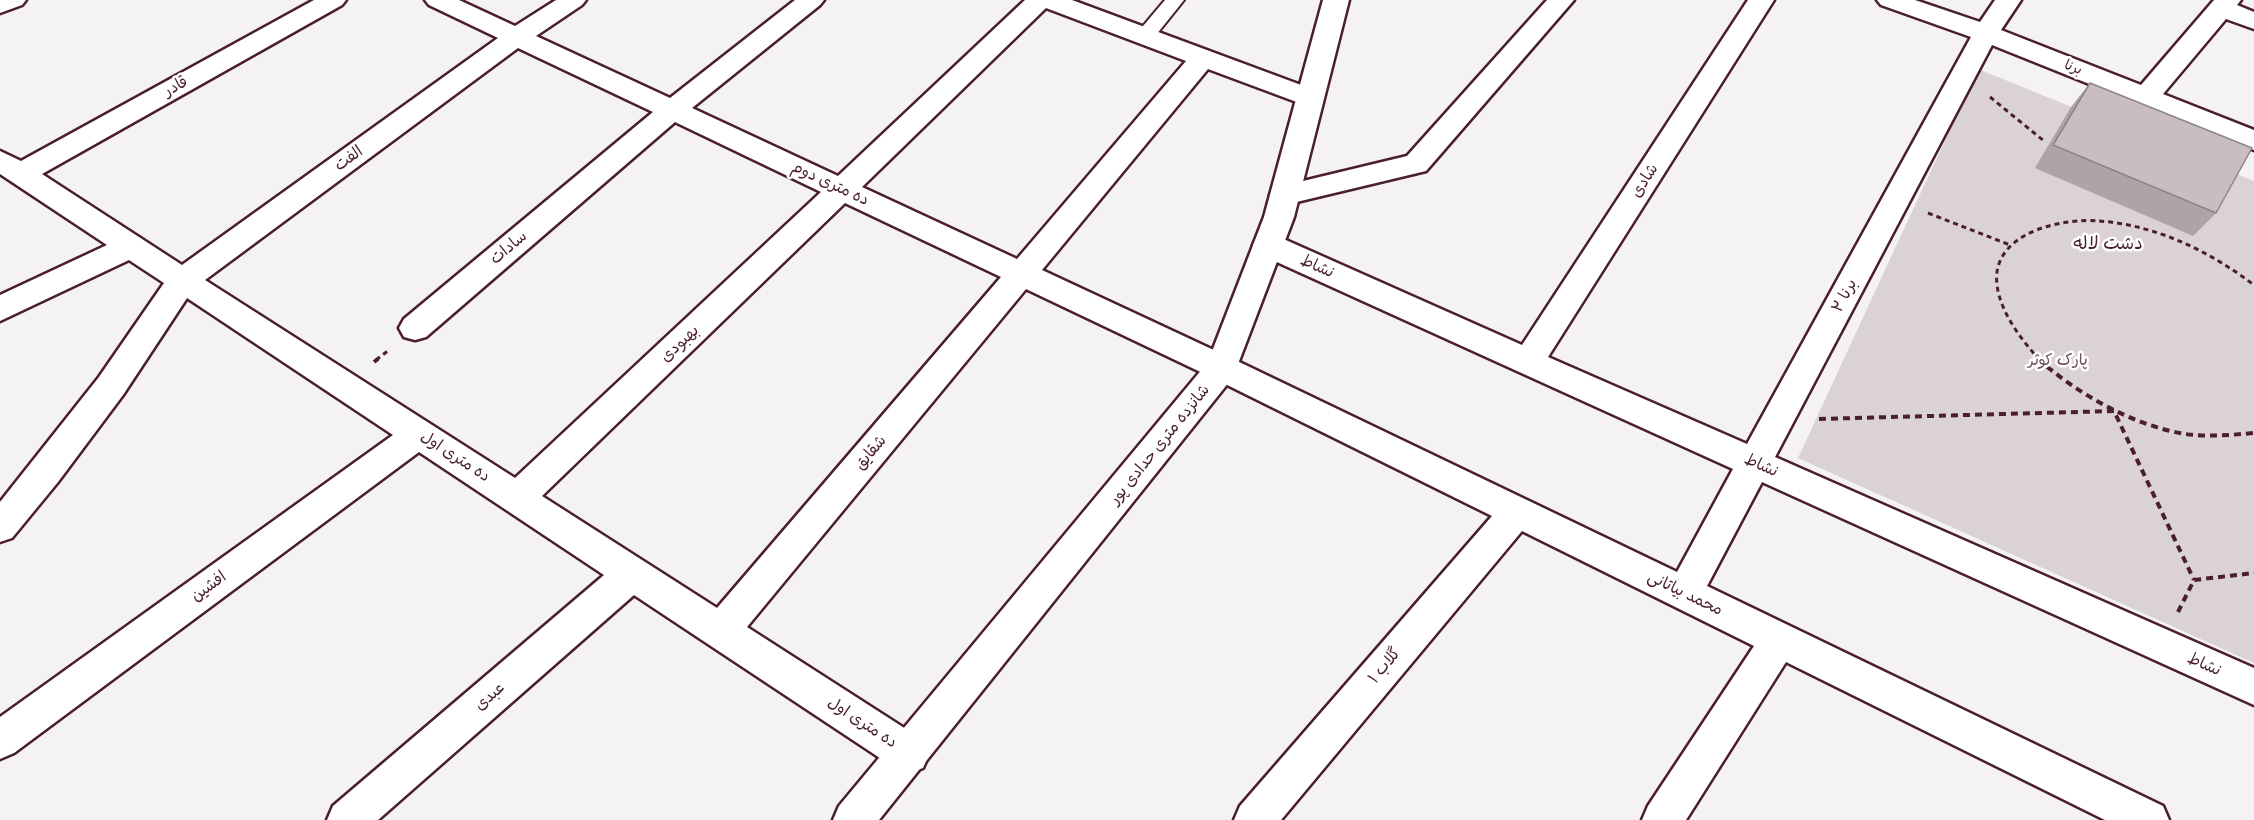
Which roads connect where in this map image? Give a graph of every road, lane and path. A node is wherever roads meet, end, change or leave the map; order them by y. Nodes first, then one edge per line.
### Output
1 (13, 0) edge
2 (333, 0) edge
3 (438, 0) edge
4 (573, 0) edge
5 (811, 0) edge
6 (1040, 0) edge
7 (1048, 0) edge
8 (1175, 0) edge
9 (1336, 0) edge
10 (1561, 0) edge
11 (1761, 0) edge
12 (1890, 0) edge
13 (2008, 0) edge
14 (2225, 4) edge
15 (0, 5) edge
16 (2254, 21) edge
17 (1986, 33) junction
18 (1145, 36) junction
19 (516, 37) junction
20 (1203, 58) junction
21 (1963, 76) junction
22 (2145, 97) junction
23 (1310, 98) junction
24 (672, 110) junction
25 (2044, 141) dead end
26 (2254, 141) edge
27 (10, 168) edge
28 (842, 190) junction
29 (1284, 195) junction
30 (1897, 201) junction
31 (1268, 245) junction
32 (2010, 245) junction
33 (132, 246) junction
34 (1021, 274) junction
35 (183, 280) junction
36 (2254, 285) edge
37 (0, 309) edge
38 (415, 328) joint
39 (1528, 362) junction
40 (1221, 368) junction
41 (345, 386) junction
42 (2114, 411) junction
43 (1779, 420) junction
44 (2254, 433) edge
45 (419, 434) junction
46 (1756, 464) junction
47 (517, 498) junction
48 (1517, 512) junction
49 (0, 527) edge
50 (633, 573) junction
51 (2254, 573) edge
52 (2194, 580) junction
53 (1684, 594) junction
54 (721, 631) junction
55 (1779, 640) junction
56 (2161, 645) junction
57 (2254, 687) edge
58 (0, 740) edge
59 (909, 754) junction
60 (2099, 809) edge
61 (347, 820) edge
62 (853, 820) edge
63 (1254, 820) edge
64 (1662, 820) edge
65 (2149, 820) edge

1 - 15 street
2 - 27 street, قادر
3 - 19 street, ده متری دوم
4 - 19 street, الفت
5 - 24 street, سادات
6 - 28 street, بهبودی
7 - 18 street
8 - 18 lane
9 - 23 street, شانزده متری حدادی پور
10 - 29 street
11 - 39 street, شادی
12 - 17 street, برنا
13 - 17 street, برنا ۲
14 - 16 street
14 - 22 street
17 - 21 street, برنا ۲
17 - 22 street, برنا
18 - 20 street
19 - 24 street, ده متری دوم
19 - 35 street, الفت
20 - 23 street
20 - 34 street, شقایق
21 - 25 path
21 - 30 street, برنا ۲
22 - 26 street, برنا
23 - 29 street, شانزده متری حدادی پور
24 - 28 street, ده متری دوم
24 - 38 street, سادات
27 - 33 street, ده متری اول
28 - 34 street, ده متری دوم
28 - 47 street, بهبودی
29 - 31 street, شانزده متری حدادی پور
30 - 32 path
30 - 43 street, برنا ۲
31 - 39 street, نشاط
31 - 40 street, شانزده متری حدادی پور
32 - 36 path
32 - 42 path
33 - 35 street, ده متری اول
33 - 37 street
34 - 40 street, ده متری دوم
34 - 54 street, شقایق
35 - 41 street, ده متری اول
35 - 49 street, الفت
38 - 41 path
39 - 46 street, نشاط
40 - 48 street, محمد بیاتانی
40 - 59 street, شانزده متری حدادی پور
41 - 45 street, ده متری اول
42 - 43 path
42 - 44 path
42 - 52 path
43 - 46 street, برنا ۲
45 - 47 street, ده متری اول
45 - 58 street, افشین
46 - 53 street, برنا ۲
46 - 56 street, نشاط
47 - 50 street, ده متری اول
48 - 53 street, محمد بیاتانی
48 - 63 street, گلاب ۱
50 - 54 street, ده متری اول
50 - 61 street, عبدی
51 - 52 path
52 - 56 path
53 - 55 street, محمد بیاتانی
54 - 59 street, ده متری اول
55 - 60 street, محمد بیاتانی
55 - 64 street
56 - 57 street, نشاط
59 - 62 street, شانزده متری حدادی پور
60 - 65 street, محمد بیاتانی

